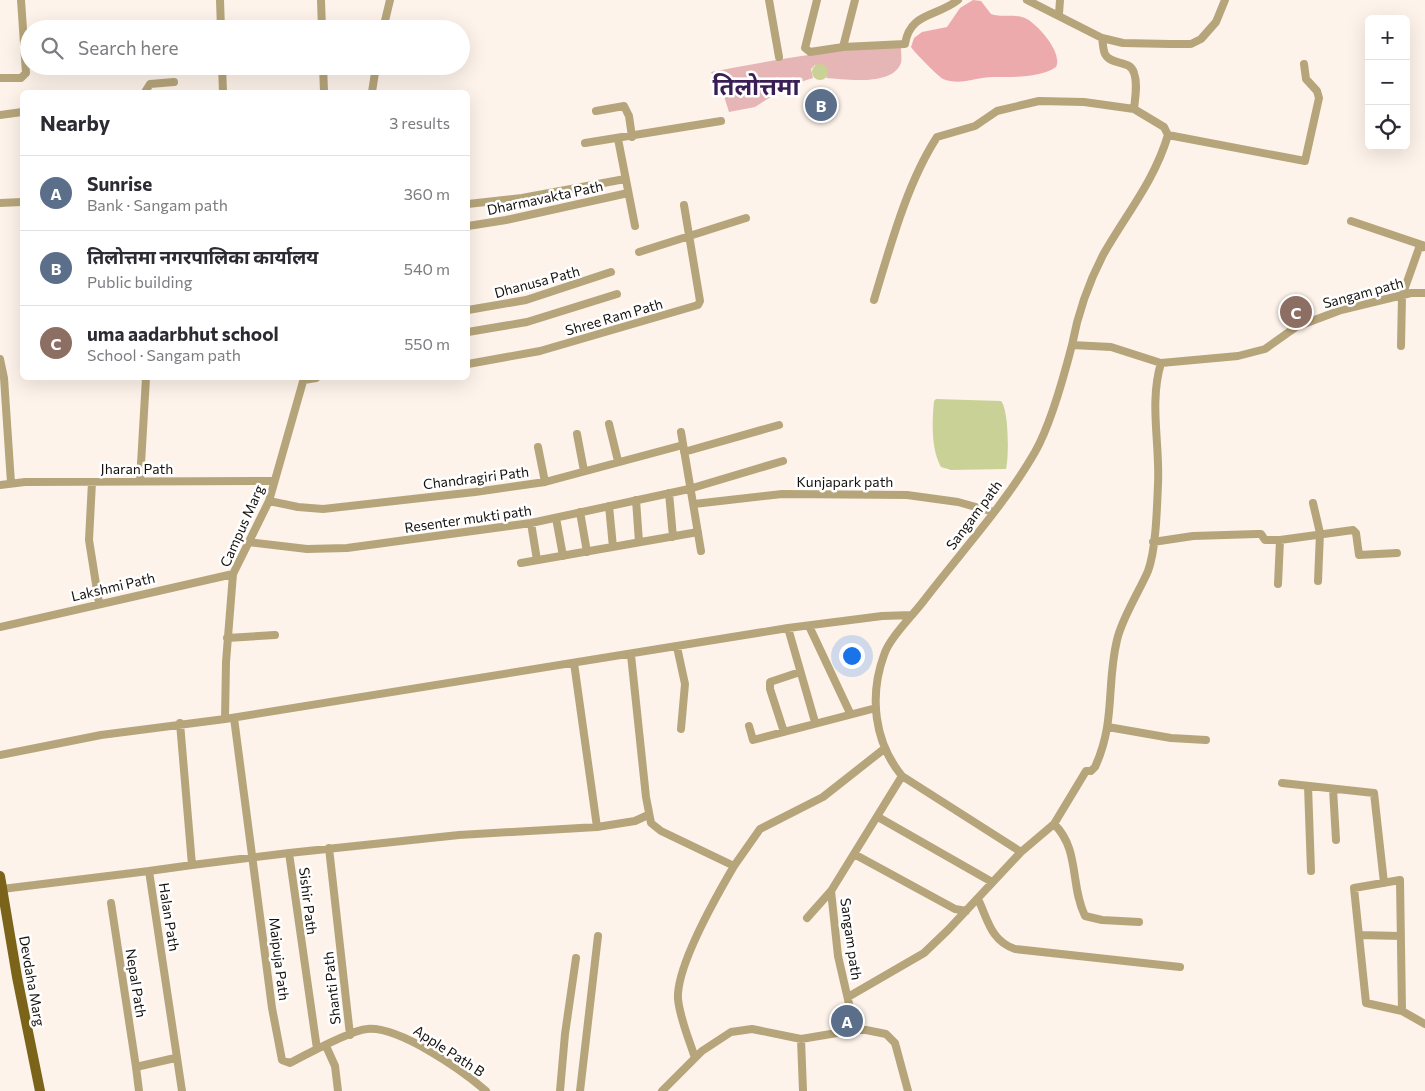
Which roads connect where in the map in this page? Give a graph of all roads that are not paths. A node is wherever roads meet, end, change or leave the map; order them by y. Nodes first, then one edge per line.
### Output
1 (21, 0) edge
2 (220, 0) edge
3 (321, 0) edge
4 (390, 0) edge
5 (771, 0) edge
6 (817, 0) edge
7 (856, 0) edge
8 (958, 0) edge
9 (1027, 0) edge
10 (1060, 0) edge
11 (1224, 0) edge
12 (1059, 14) junction
13 (22, 20) edge
14 (221, 20) edge
15 (322, 20) edge
16 (385, 20) edge
17 (1102, 38) junction
18 (843, 47) junction
19 (779, 57) dead end
20 (1304, 64) dead end
21 (24, 75) edge
22 (222, 75) edge
23 (323, 75) edge
24 (375, 75) edge
25 (0, 78) edge
26 (174, 82) dead end
27 (147, 90) edge
28 (223, 90) edge
29 (324, 90) dead end
30 (372, 90) edge
31 (1134, 109) junction
32 (596, 111) dead end
33 (20, 112) edge
34 (0, 115) edge
35 (721, 121) dead end
36 (1168, 135) junction
37 (632, 137) junction
38 (618, 139) junction
39 (585, 143) dead end
40 (625, 179) junction
41 (628, 193) junction
42 (20, 202) edge
43 (0, 203) edge
44 (470, 204) edge
45 (684, 206) dead end
46 (746, 218) dead end
47 (1351, 221) dead end
48 (470, 226) edge
49 (635, 226) dead end
50 (689, 236) junction
51 (1425, 247) edge
52 (639, 252) dead end
53 (611, 272) dead end
54 (1425, 293) edge
55 (618, 294) dead end
56 (1402, 296) junction
57 (874, 300) dead end
58 (470, 310) edge
59 (470, 332) edge
60 (1072, 344) junction
61 (1401, 346) dead end
62 (0, 359) edge
63 (1161, 363) junction
64 (470, 364) edge
65 (146, 380) edge
66 (304, 380) edge
67 (609, 424) dead end
68 (779, 424) dead end
69 (680, 432) dead end
70 (577, 434) dead end
71 (538, 447) dead end
72 (683, 448) junction
73 (618, 461) junction
74 (783, 461) dead end
75 (584, 471) junction
76 (140, 481) junction
77 (274, 481) junction
78 (92, 482) junction
79 (545, 482) junction
80 (11, 483) junction
81 (0, 485) edge
82 (689, 489) junction
83 (669, 493) junction
84 (636, 500) junction
85 (269, 501) junction
86 (1313, 503) dead end
87 (694, 504) junction
88 (609, 506) junction
89 (580, 512) junction
90 (994, 512) junction
91 (556, 518) junction
92 (530, 523) junction
93 (698, 532) junction
94 (1320, 534) junction
95 (673, 537) junction
96 (1280, 540) junction
97 (248, 542) junction
98 (639, 542) junction
99 (1153, 542) junction
100 (613, 547) junction
101 (701, 551) dead end
102 (587, 552) junction
103 (1397, 553) dead end
104 (563, 556) junction
105 (537, 560) junction
106 (521, 563) dead end
107 (233, 574) junction
108 (1318, 581) dead end
109 (1278, 584) dead end
110 (100, 603) junction
111 (912, 615) junction
112 (0, 626) edge
113 (809, 626) junction
114 (788, 628) junction
115 (275, 635) dead end
116 (227, 638) junction
117 (677, 647) junction
118 (631, 655) junction
119 (574, 663) junction
120 (800, 672) junction
121 (876, 708) junction
122 (850, 713) junction
123 (234, 718) junction
124 (225, 719) junction
125 (815, 722) junction
126 (180, 724) junction
127 (749, 726) dead end
128 (1108, 727) junction
129 (681, 729) dead end
130 (784, 732) junction
131 (1206, 740) dead end
132 (884, 749) junction
133 (0, 755) edge
134 (902, 776) junction
135 (1282, 783) dead end
136 (1308, 786) junction
137 (1333, 789) junction
138 (648, 815) junction
139 (878, 816) junction
140 (1054, 824) junction
141 (597, 827) junction
142 (1336, 840) dead end
143 (329, 848) junction
144 (1021, 852) junction
145 (289, 853) junction
146 (854, 854) junction
147 (252, 858) junction
148 (192, 865) junction
149 (734, 866) junction
150 (149, 871) junction
151 (1312, 871) dead end
152 (0, 876) edge
153 (992, 882) junction
154 (1384, 883) junction
155 (2, 889) junction
156 (832, 891) junction
157 (978, 899) junction
158 (111, 903) dead end
159 (966, 912) junction
160 (807, 918) dead end
161 (1139, 922) dead end
162 (1359, 934) junction
163 (598, 936) dead end
164 (1401, 936) junction
165 (576, 958) dead end
166 (1180, 967) dead end
167 (848, 997) junction
168 (1402, 1011) junction
169 (1425, 1024) edge
170 (855, 1030) junction
171 (350, 1035) junction
172 (801, 1039) junction
173 (326, 1046) junction
174 (317, 1049) junction
175 (175, 1058) junction
176 (696, 1058) junction
177 (284, 1063) joint
178 (136, 1066) junction
179 (40, 1091) edge
180 (139, 1091) edge
181 (182, 1091) edge
182 (338, 1091) edge
183 (486, 1091) edge
184 (560, 1091) edge
185 (580, 1091) edge
186 (662, 1091) edge
187 (803, 1091) edge
188 (908, 1091) edge

1 - 13 street
2 - 14 street
3 - 15 street
4 - 16 street
5 - 19 street
6 - 18 street
7 - 18 street
8 - 18 street
9 - 12 street
10 - 12 street
11 - 17 street
12 - 17 street
17 - 31 street
20 - 36 street
21 - 25 street
22 - 28 street
23 - 29 street
24 - 30 street
26 - 27 street
31 - 36 street
31 - 57 street
32 - 37 street
33 - 34 street
35 - 37 street
36 - 60 street
37 - 38 street
38 - 39 street
38 - 40 street
40 - 41 street
40 - 44 street
41 - 48 street, Dharmavakta Path
41 - 49 street
42 - 43 street
45 - 50 street
46 - 50 street
47 - 51 street
50 - 52 street
50 - 64 street, Shree Ram Path
51 - 56 street
53 - 58 street, Dhanusa Path
54 - 56 street, Sangam path
55 - 59 street
56 - 61 street
56 - 63 street, Sangam path
60 - 63 street, Sangam path
60 - 90 street, Sangam path
62 - 80 street
63 - 99 street
65 - 76 street
66 - 77 street, Campus Marg
67 - 73 street
68 - 72 street, Chandragiri Path
69 - 72 street
70 - 75 street
71 - 79 street
72 - 73 street, Chandragiri Path
72 - 82 street
73 - 75 street, Chandragiri Path
74 - 82 street, Resenter mukti path
75 - 79 street, Chandragiri Path
76 - 77 street, Jharan Path
76 - 78 street, Jharan Path
77 - 85 street, Campus Marg
78 - 80 street, Jharan Path
78 - 110 street
79 - 85 street, Chandragiri Path
80 - 81 street, Jharan Path
82 - 83 street, Resenter mukti path
82 - 87 street
83 - 84 street, Resenter mukti path
83 - 95 street
84 - 88 street, Resenter mukti path
84 - 98 street
85 - 97 street, Campus Marg
86 - 94 street
87 - 90 street, Kunjapark path
87 - 93 street
88 - 89 street, Resenter mukti path
88 - 100 street
89 - 91 street, Resenter mukti path
89 - 102 street
90 - 111 street, Sangam path
91 - 92 street, Resenter mukti path
91 - 104 street
92 - 97 street, Resenter mukti path
92 - 105 street
93 - 95 street
93 - 101 street
94 - 96 street
94 - 103 street
94 - 108 street
95 - 98 street
96 - 99 street
96 - 109 street
97 - 107 street, Campus Marg
98 - 100 street
99 - 128 street
100 - 102 street
102 - 104 street
104 - 105 street
105 - 106 street
107 - 110 street, Lakshmi Path
107 - 116 street, Campus Marg
110 - 112 street, Lakshmi Path
111 - 113 street
111 - 121 street, Sangam path
113 - 114 street
113 - 122 street
114 - 117 street
114 - 120 street
115 - 116 street
116 - 124 street, Campus Marg
117 - 118 street
117 - 129 street
118 - 119 street
118 - 138 street
119 - 123 street
119 - 141 street
120 - 125 street
120 - 130 street
121 - 122 street
121 - 132 street, Sangam path
122 - 125 street
123 - 124 street
123 - 147 street, Maipuja Path
124 - 126 street
125 - 130 street
126 - 133 street
126 - 148 street
127 - 130 street
128 - 131 street
128 - 140 street
132 - 134 street, Sangam path
132 - 149 street
134 - 139 street, Sangam path
134 - 144 street
135 - 136 street
136 - 137 street
136 - 151 street
137 - 142 street
137 - 154 street
138 - 141 street
138 - 149 street
139 - 146 street, Sangam path
139 - 153 street
140 - 144 street
140 - 161 street
141 - 143 street
143 - 145 street
143 - 171 street, Shanti Path
144 - 153 street
145 - 147 street, Sishir Path
145 - 174 street, Sishir Path
146 - 156 street, Sangam path
146 - 159 street
147 - 148 street, Sishir Path
147 - 177 street, Maipuja Path
148 - 150 street, Halan Path
149 - 176 street
150 - 155 street
150 - 175 street, Halan Path
152 - 155 main road, Devdaha Marg
153 - 157 street
154 - 162 street
154 - 164 street
155 - 179 main road, Devdaha Marg
156 - 160 street
156 - 167 street, Sangam path
157 - 159 street
157 - 166 street
158 - 178 street, Nepal Path
159 - 167 street
162 - 164 street
162 - 168 street
163 - 185 street
164 - 168 street
165 - 184 street
167 - 170 street, Sangam path
168 - 169 street
170 - 172 street
170 - 188 street
171 - 173 street, Apple Path B
171 - 183 street, Apple Path B
172 - 176 street
172 - 187 street
173 - 174 street, Apple Path B
173 - 182 street
174 - 177 street, Apple Path B
175 - 178 street
175 - 181 street, Halan Path
176 - 186 street
178 - 180 street, Nepal Path

